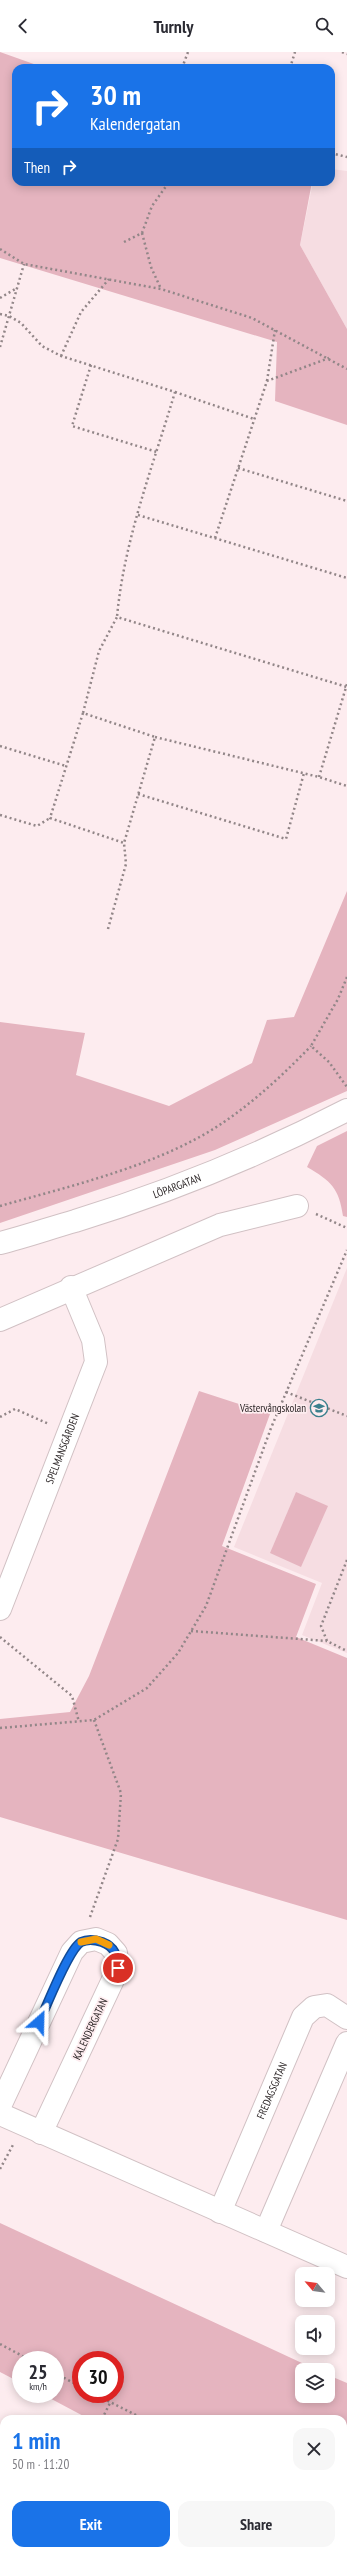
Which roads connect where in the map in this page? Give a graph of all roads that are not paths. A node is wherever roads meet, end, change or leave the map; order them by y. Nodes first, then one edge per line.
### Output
1 (339, 1114) edge
2 (297, 1206) road end
3 (0, 1243) edge
4 (71, 1288) junction
5 (0, 1320) edge
6 (0, 1609) edge
7 (347, 2018) edge
8 (347, 2043) edge
9 (0, 2106) edge
10 (0, 2114) edge
11 (33, 2129) junction
12 (220, 2212) junction
13 (266, 2231) junction
14 (347, 2267) edge

1 - 3 street, LÖPARGATAN
2 - 4 street
4 - 5 street
4 - 6 street, SPELMANSGÅRDEN
7 - 12 street, FREDAGSGATAN
8 - 13 street
9 - 11 street, KALENDERGATAN
10 - 11 street
11 - 12 street
12 - 13 street
13 - 14 street

